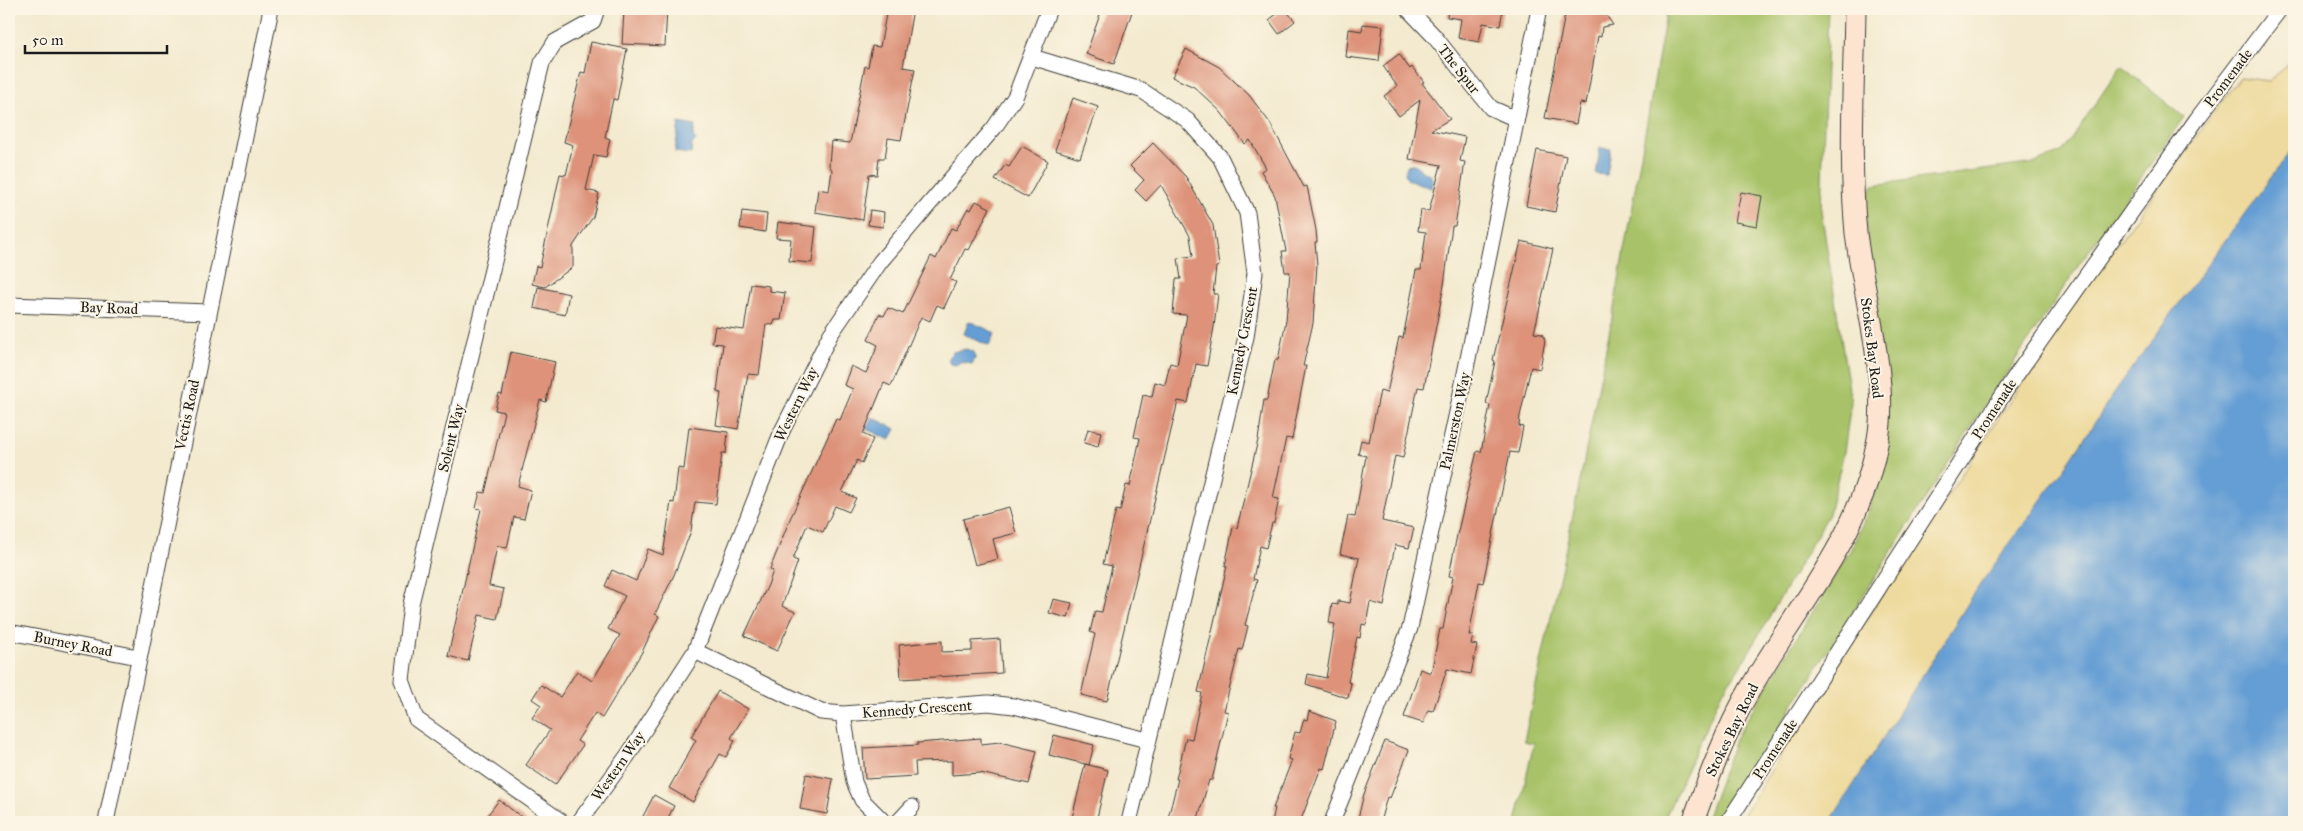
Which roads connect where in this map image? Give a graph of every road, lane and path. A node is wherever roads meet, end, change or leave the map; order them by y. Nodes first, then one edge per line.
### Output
1 (271, 9) edge
2 (597, 9) edge
3 (1049, 9) edge
4 (1408, 9) edge
5 (1539, 9) edge
6 (1855, 9) edge
7 (2280, 9) edge
8 (1032, 57) junction
9 (1516, 119) junction
10 (9, 305) edge
11 (209, 312) junction
12 (9, 632) edge
13 (695, 651) junction
14 (138, 657) junction
15 (842, 714) junction
16 (1148, 740) junction
17 (912, 807) dead end
18 (106, 822) edge
19 (562, 822) edge
20 (579, 822) edge
21 (884, 822) edge
22 (898, 822) edge
23 (1129, 822) edge
24 (1332, 822) edge
25 (1693, 822) edge
26 (1728, 822) edge

1 - 11 street, Vectis Road
2 - 19 street, Solent Way
3 - 8 street, Western Way
4 - 9 street, The Spur
5 - 9 street, Palmerston Way
6 - 25 street, Stokes Bay Road
7 - 26 street, Promenade
8 - 13 street, Western Way
8 - 16 street, Kennedy Crescent
9 - 24 street, Palmerston Way
10 - 11 street, Bay Road
11 - 14 street, Vectis Road
12 - 14 street, Burney Road
13 - 15 street, Kennedy Crescent
13 - 20 street, Western Way
14 - 18 street, Vectis Road
15 - 16 street, Kennedy Crescent
15 - 21 street
16 - 23 street, Kennedy Crescent
17 - 22 street

